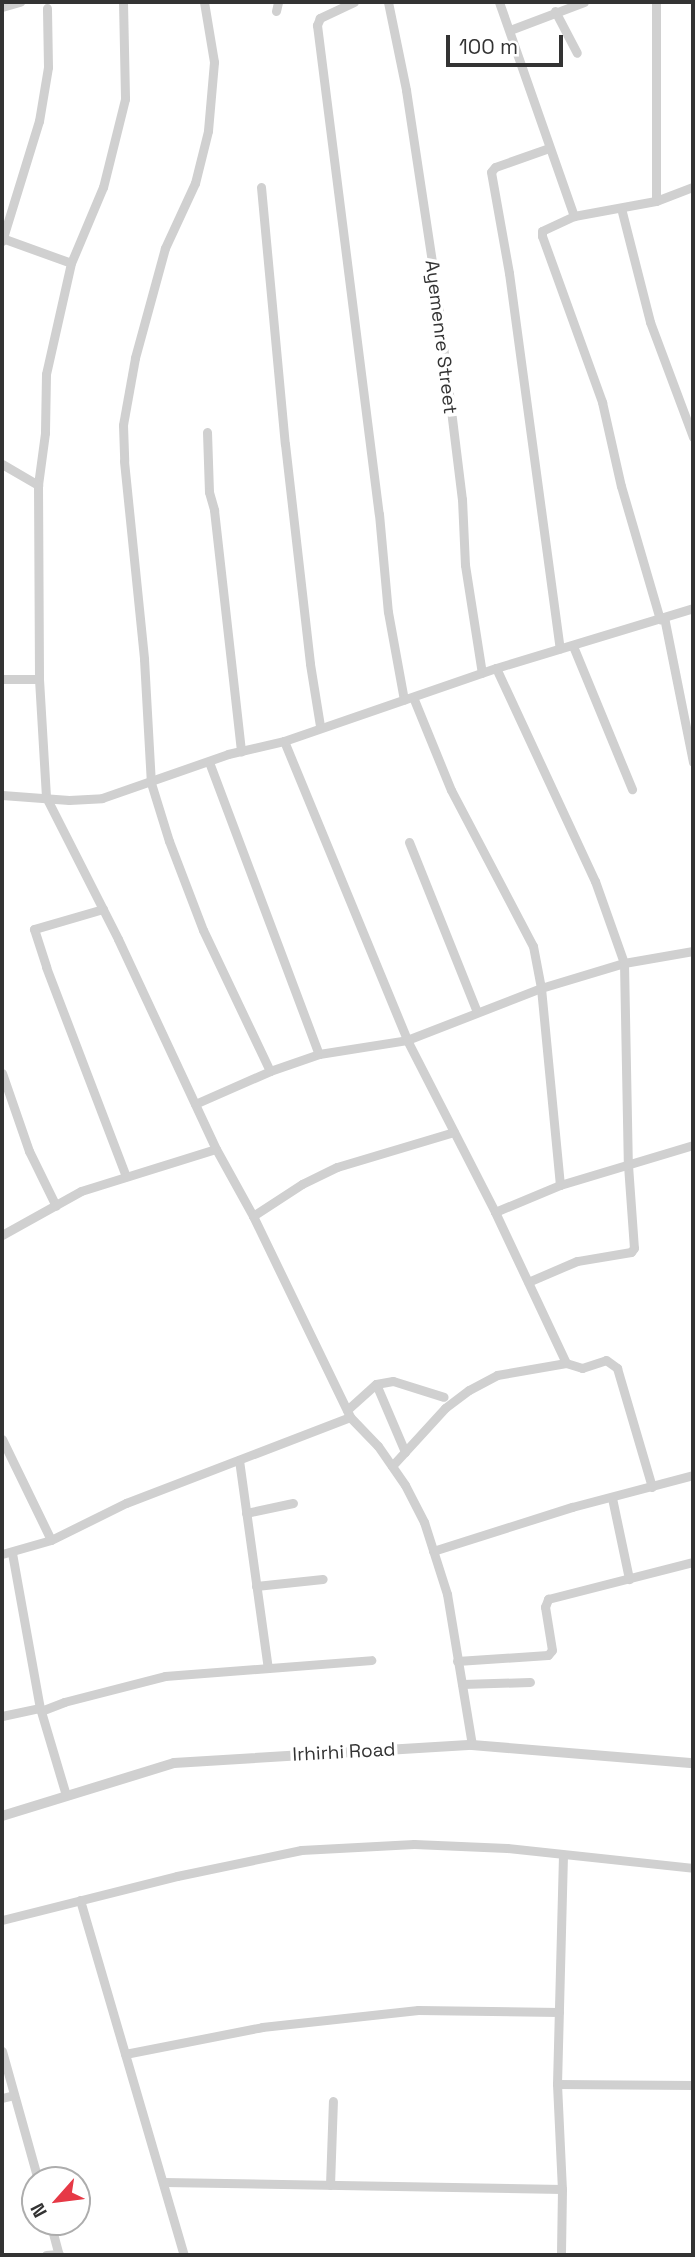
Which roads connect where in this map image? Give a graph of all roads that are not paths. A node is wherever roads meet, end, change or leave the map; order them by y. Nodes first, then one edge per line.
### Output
1 (20, 2) edge
2 (123, 2) edge
3 (204, 2) edge
4 (354, 2) edge
5 (388, 2) edge
6 (499, 2) edge
7 (580, 2) edge
8 (656, 2) edge
9 (2, 7) edge
10 (47, 8) dead end
11 (555, 11) junction
12 (510, 30) junction
13 (577, 53) dead end
14 (550, 148) junction
15 (261, 187) dead end
16 (693, 187) edge
17 (656, 201) junction
18 (621, 208) junction
19 (574, 216) junction
20 (2, 239) edge
21 (71, 263) junction
22 (207, 432) dead end
23 (693, 437) edge
24 (2, 464) edge
25 (37, 485) junction
26 (693, 608) edge
27 (662, 618) junction
28 (573, 646) junction
29 (559, 649) junction
30 (496, 668) junction
31 (482, 673) junction
32 (2, 679) edge
33 (39, 679) junction
34 (408, 698) junction
35 (320, 726) junction
36 (284, 741) junction
37 (241, 751) junction
38 (209, 762) junction
39 (693, 762) edge
40 (151, 783) junction
41 (632, 789) dead end
42 (2, 795) edge
43 (46, 797) junction
44 (408, 842) dead end
45 (103, 909) junction
46 (693, 951) edge
47 (624, 962) junction
48 (541, 988) junction
49 (477, 1012) junction
50 (407, 1040) junction
51 (319, 1054) junction
52 (270, 1071) junction
53 (2, 1073) edge
54 (195, 1104) junction
55 (454, 1132) junction
56 (693, 1145) edge
57 (216, 1149) junction
58 (628, 1165) junction
59 (126, 1176) junction
60 (559, 1185) junction
61 (56, 1206) junction
62 (495, 1212) junction
63 (253, 1216) junction
64 (2, 1235) edge
65 (528, 1283) junction
66 (566, 1363) junction
67 (376, 1384) junction
68 (443, 1397) dead end
69 (348, 1413) junction
70 (2, 1439) edge
71 (405, 1452) junction
72 (239, 1460) junction
73 (392, 1466) junction
74 (693, 1475) edge
75 (652, 1487) junction
76 (612, 1498) junction
77 (293, 1503) dead end
78 (246, 1513) junction
79 (51, 1540) junction
80 (433, 1550) junction
81 (7, 1554) edge
82 (693, 1562) edge
83 (323, 1579) dead end
84 (629, 1579) junction
85 (256, 1586) junction
86 (372, 1660) dead end
87 (457, 1661) junction
88 (268, 1668) junction
89 (530, 1682) dead end
90 (462, 1684) junction
91 (41, 1709) junction
92 (2, 1717) edge
93 (472, 1745) junction
94 (693, 1763) edge
95 (66, 1795) junction
96 (2, 1816) edge
97 (563, 1855) junction
98 (693, 1868) edge
99 (80, 1900) junction
100 (2, 1920) edge
101 (559, 2012) junction
102 (2, 2051) edge
103 (125, 2054) junction
104 (557, 2084) junction
105 (693, 2085) edge
106 (14, 2095) junction
107 (2, 2098) edge
108 (333, 2101) dead end
109 (34, 2166) edge
110 (164, 2182) junction
111 (330, 2185) junction
112 (562, 2189) junction
113 (54, 2236) edge
114 (46, 2255) edge
115 (59, 2255) edge
116 (184, 2255) edge
117 (561, 2255) edge

1 - 9 street
2 - 21 street
3 - 40 street
4 - 34 street
5 - 31 street, Ayemenre Street
6 - 12 street
7 - 11 street
8 - 17 street
10 - 20 street
11 - 12 street
11 - 13 street
12 - 14 street
14 - 19 street
14 - 29 street
15 - 35 street
16 - 17 street
17 - 18 street
18 - 19 street
18 - 23 street
19 - 27 street
20 - 21 street
21 - 25 street
22 - 37 street
24 - 25 street
25 - 33 street
26 - 27 street
27 - 28 street
27 - 39 street
28 - 29 street
28 - 41 street
29 - 30 street
30 - 31 street
30 - 47 street
31 - 34 street
32 - 33 street
33 - 43 street
34 - 35 street
34 - 48 street
35 - 36 street
36 - 37 street
36 - 50 street
37 - 38 street
38 - 40 street
38 - 51 street
40 - 43 street
40 - 52 street
42 - 43 street
43 - 45 street
44 - 49 street
45 - 54 street
45 - 59 street
46 - 47 street
47 - 48 street
47 - 58 street
48 - 49 street
48 - 60 street
49 - 50 street
50 - 51 street
50 - 55 street
51 - 52 street
52 - 54 street
53 - 61 street
54 - 57 street
55 - 62 street
55 - 63 street
56 - 58 street
57 - 59 street
57 - 63 street
58 - 60 street
58 - 65 street
59 - 61 street
60 - 62 street
61 - 64 street
62 - 65 street
63 - 69 street
65 - 66 street
66 - 71 street
66 - 75 street
67 - 68 street
67 - 69 street
67 - 71 street
69 - 72 street
69 - 73 street
70 - 79 street
71 - 73 street
72 - 78 street
72 - 79 street
73 - 80 street
74 - 75 street
75 - 76 street
76 - 80 street
76 - 84 street
77 - 78 street
78 - 85 street
79 - 81 street
80 - 87 street
81 - 91 street
82 - 84 street
83 - 85 street
84 - 87 street
85 - 88 street
86 - 88 street
87 - 90 street
88 - 91 street
89 - 90 street
90 - 93 street
91 - 92 street
91 - 95 street
93 - 94 street, Irhirhi Road
93 - 95 street, Irhirhi Road
95 - 96 street, Irhirhi Road
97 - 98 street
97 - 99 street
97 - 101 street
99 - 100 street
99 - 103 street
101 - 103 street
101 - 104 street
102 - 106 street
103 - 110 street
104 - 105 street
104 - 112 street
106 - 107 street
106 - 109 street
108 - 111 street
110 - 111 street
110 - 116 street
111 - 112 street
112 - 117 street
113 - 115 street
114 - 115 street

